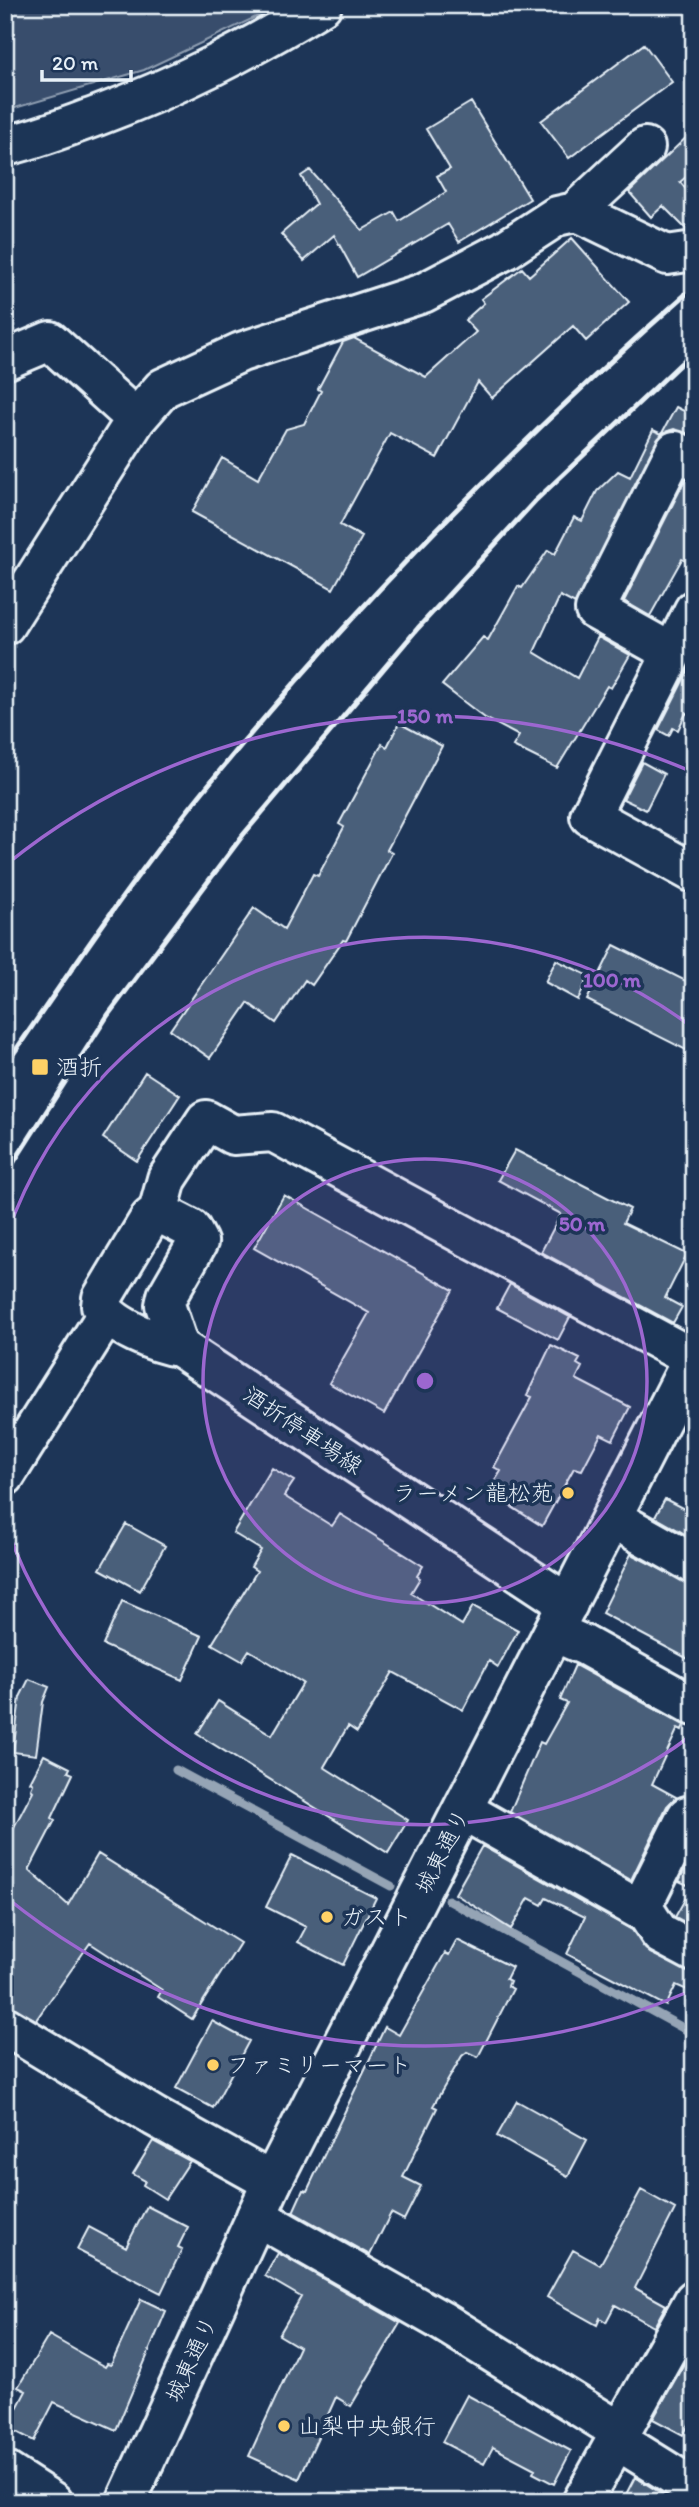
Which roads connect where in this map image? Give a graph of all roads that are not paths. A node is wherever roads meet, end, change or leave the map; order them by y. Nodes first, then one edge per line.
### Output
1 (322, 5) edge
2 (5, 146) edge
3 (645, 147) dead end
4 (575, 212) junction
5 (694, 251) edge
6 (5, 360) edge
7 (136, 419) junction
8 (694, 460) edge
9 (694, 610) edge
10 (5, 625) edge
11 (672, 653) junction
12 (694, 873) edge
13 (158, 1212) junction
14 (107, 1314) junction
15 (179, 1347) junction
16 (693, 1357) edge
17 (5, 1476) edge
18 (612, 1518) junction
19 (694, 1564) edge
20 (561, 1618) junction
21 (694, 1706) edge
22 (463, 1810) junction
23 (687, 1816) dead end
24 (640, 1910) junction
25 (694, 1952) edge
26 (5, 2026) edge
27 (272, 2182) junction
28 (256, 2216) junction
29 (694, 2300) edge
30 (619, 2436) junction
31 (5, 2471) edge
32 (694, 2488) edge
33 (53, 2502) edge
34 (126, 2502) edge
35 (582, 2502) edge

1 - 2 main road
3 - 4 main road
4 - 5 main road
4 - 7 main road
6 - 7 main road
7 - 10 main road
8 - 11 main road
9 - 11 main road
11 - 12 main road
13 - 14 main road
13 - 15 main road
13 - 16 main road
14 - 15 main road, 酒折停車場線
14 - 17 main road
15 - 20 main road, 酒折停車場線
16 - 18 main road, 城東通り
18 - 19 main road
18 - 20 main road, 城東通り
20 - 21 main road, 酒折停車場線
20 - 22 main road, 城東通り
22 - 24 main road
22 - 27 main road, 城東通り
23 - 24 main road
24 - 25 main road
26 - 27 main road
27 - 28 main road, 城東通り
28 - 30 main road
28 - 34 main road, 城東通り
29 - 30 main road
30 - 32 main road
30 - 35 main road
31 - 33 main road

